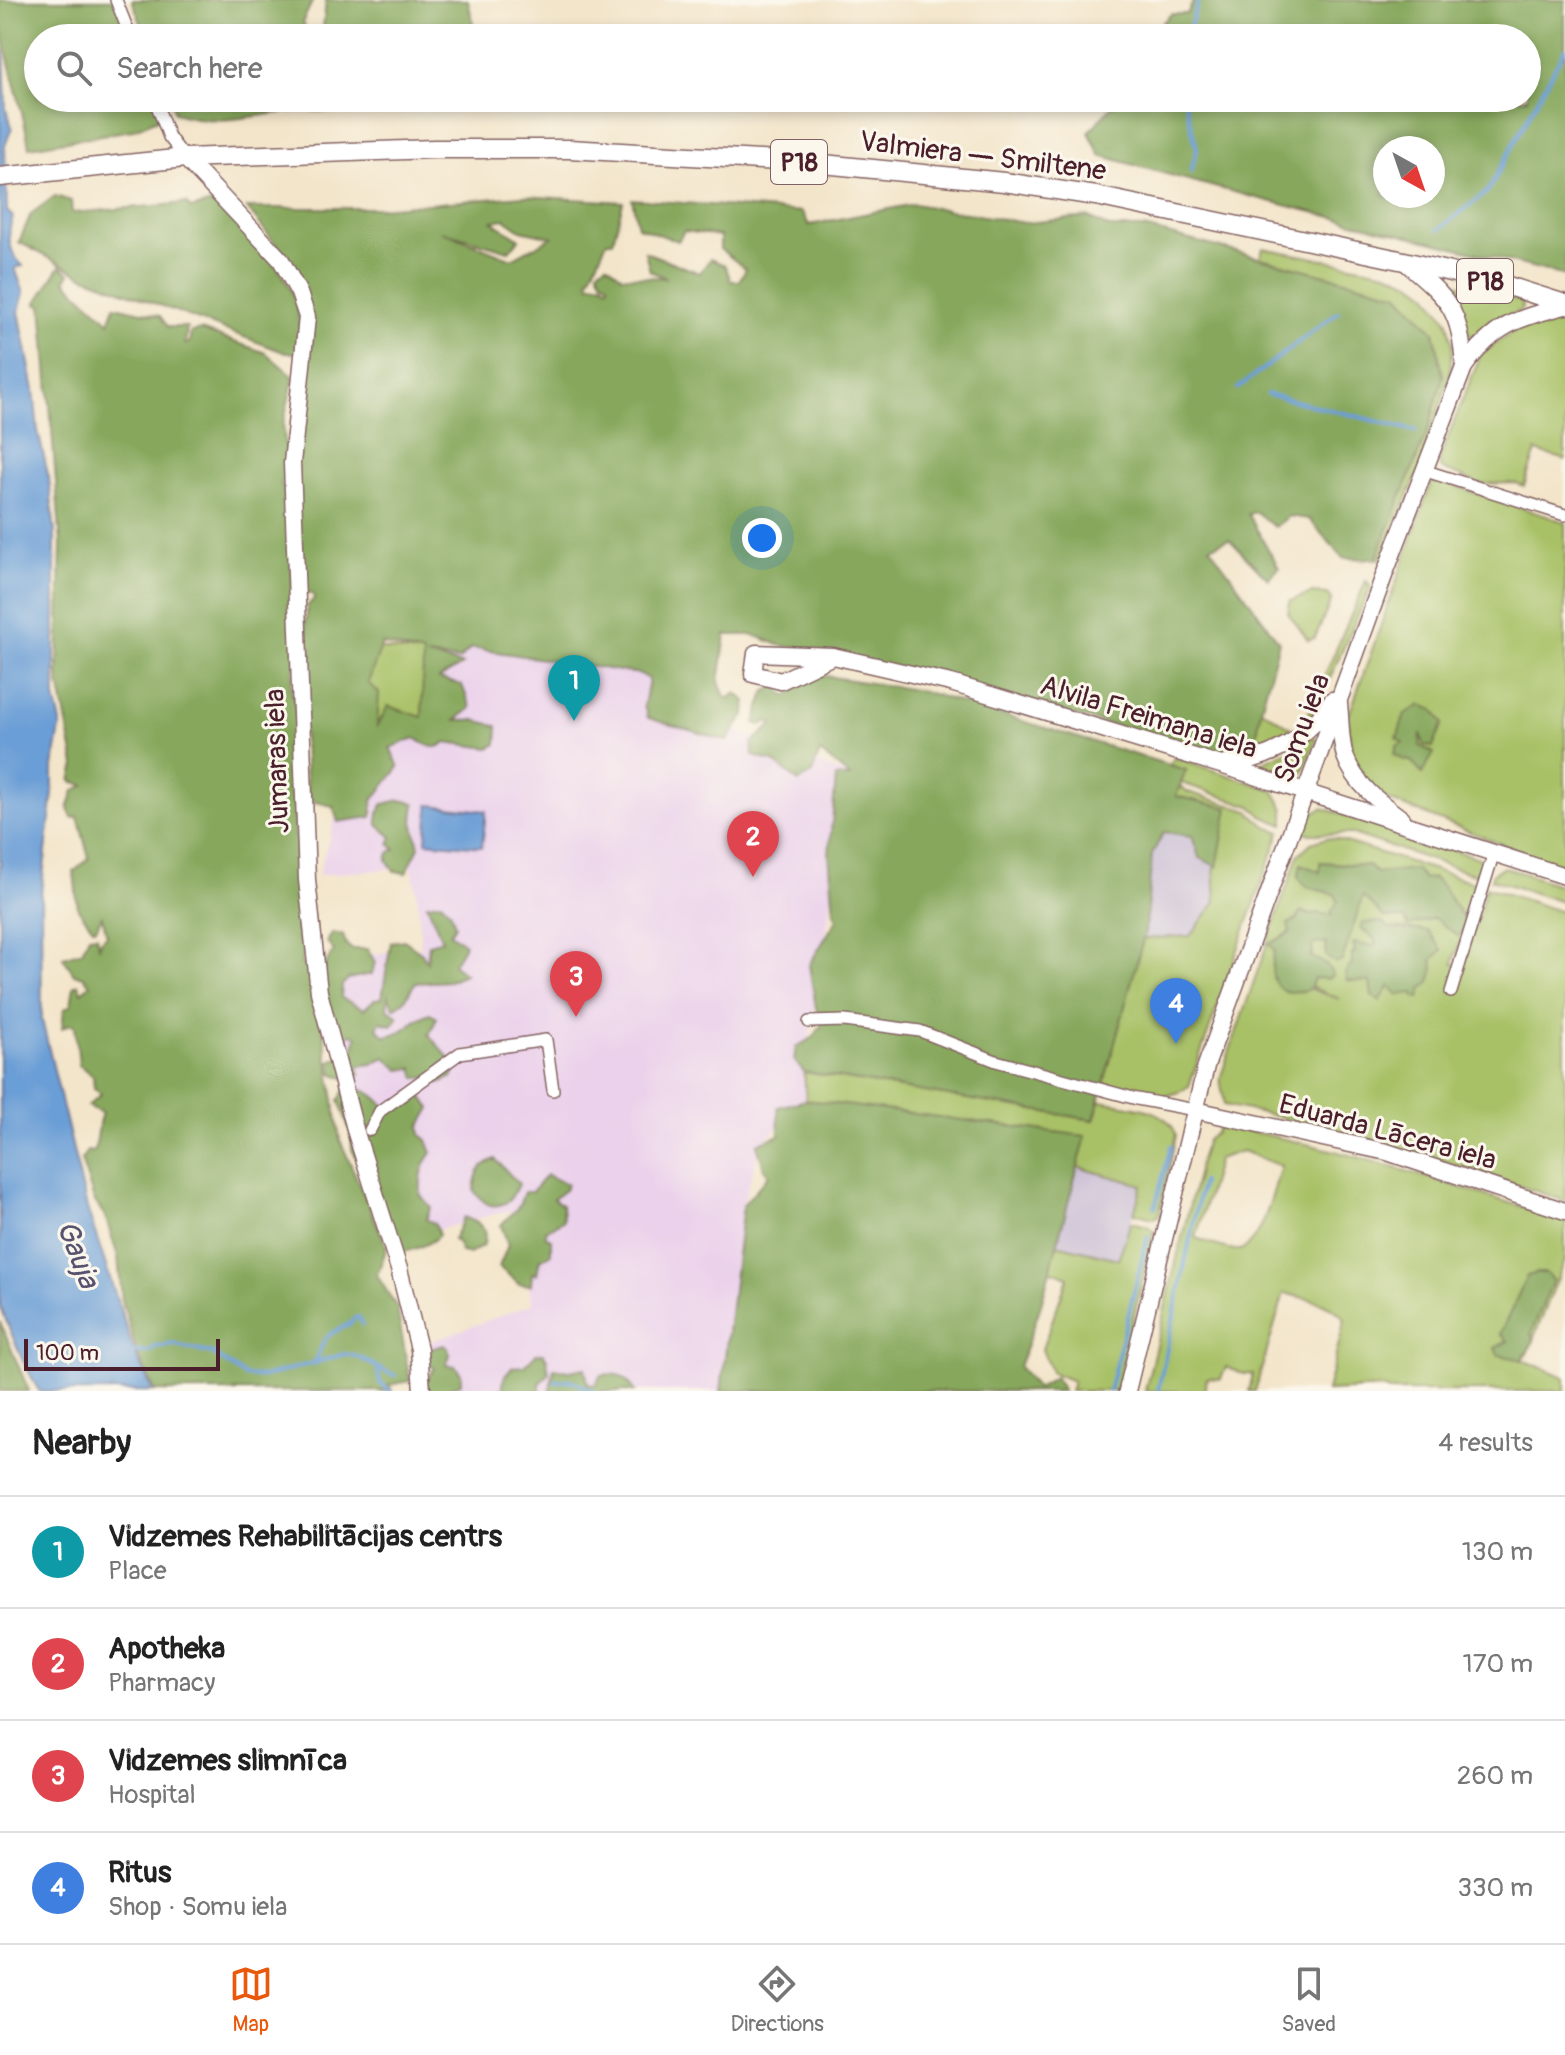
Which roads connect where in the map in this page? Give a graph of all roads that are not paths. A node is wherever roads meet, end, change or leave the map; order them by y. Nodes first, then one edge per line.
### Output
1 (116, 0) edge
2 (125, 24) edge
3 (159, 112) edge
4 (185, 158) junction
5 (0, 177) edge
6 (1404, 261) junction
7 (1565, 305) edge
8 (1464, 367) junction
9 (1426, 471) junction
10 (1565, 515) edge
11 (833, 656) junction
12 (1355, 658) junction
13 (1338, 699) junction
14 (1221, 765) junction
15 (1305, 792) junction
16 (1412, 826) junction
17 (1494, 852) junction
18 (1565, 876) edge
19 (1451, 992) dead end
20 (809, 1022) dead end
21 (553, 1090) dead end
22 (1195, 1110) junction
23 (370, 1130) dead end
24 (1565, 1211) edge
25 (422, 1391) edge
26 (1127, 1391) edge

1 - 2 street
3 - 4 street
4 - 5 main road, Valmiera — Smiltene / P18
4 - 6 main road, Valmiera — Smiltene / P18
4 - 25 street, Jumaras iela
6 - 7 main road, Valmiera — Smiltene / P18
6 - 8 street
7 - 8 street
8 - 9 street, Somu iela
9 - 10 street
9 - 12 street, Somu iela
11 - 11 street, Alvila Freimaņa iela
11 - 14 street, Alvila Freimaņa iela
12 - 13 street, Somu iela
12 - 14 street
13 - 15 street, Somu iela
13 - 16 street
14 - 15 street, Alvila Freimaņa iela
15 - 16 street, Alvila Freimaņa iela
15 - 22 street, Somu iela
16 - 17 street, Alvila Freimaņa iela
17 - 18 street, Alvila Freimaņa iela
17 - 19 street
20 - 22 street
21 - 23 street
22 - 24 street, Eduarda Lācera iela
22 - 26 street, Somu iela

